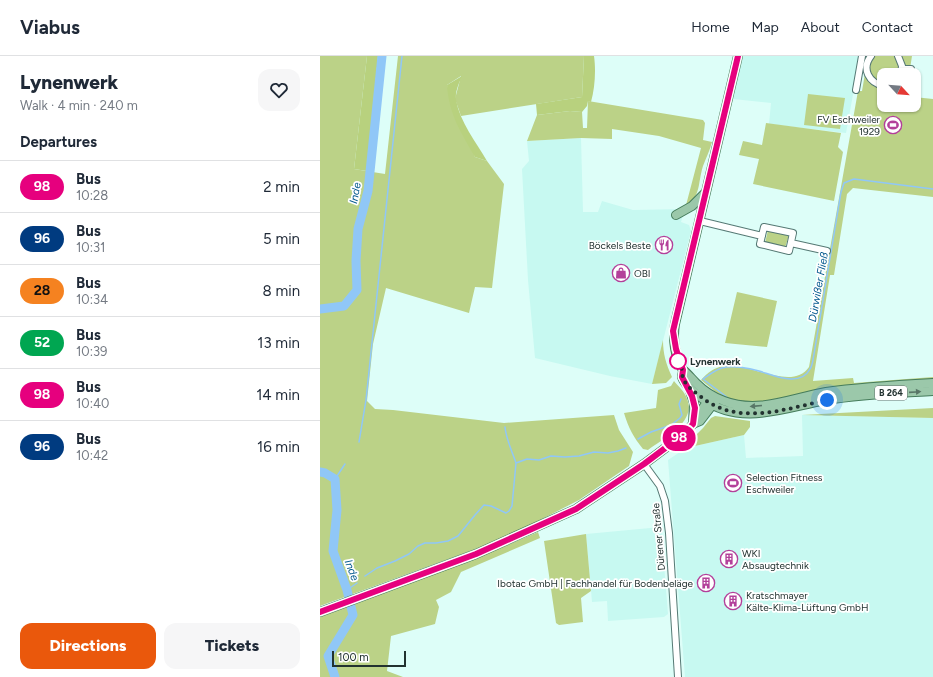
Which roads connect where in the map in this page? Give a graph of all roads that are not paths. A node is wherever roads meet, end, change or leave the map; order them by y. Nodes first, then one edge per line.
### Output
1 (738, 56) edge
2 (862, 56) edge
3 (870, 56) edge
4 (898, 56) edge
5 (864, 64) junction
6 (902, 68) edge
7 (877, 83) edge
8 (856, 90) dead end
9 (706, 192) junction
10 (676, 215) dead end
11 (700, 221) junction
12 (762, 236) junction
13 (791, 243) junction
14 (827, 252) dead end
15 (683, 370) junction
16 (933, 383) edge
17 (689, 387) junction
18 (933, 391) edge
19 (712, 400) junction
20 (693, 424) junction
21 (644, 464) junction
22 (320, 612) edge
23 (678, 677) edge

1 - 9 main road
2 - 5 street
3 - 5 street
4 - 6 street
5 - 7 street
5 - 8 street
9 - 10 main road
9 - 11 main road
11 - 12 street
11 - 15 main road
12 - 13 street
12 - 13 street
13 - 14 street
15 - 17 main road
15 - 19 main road
16 -> 19 main road, B 264
17 - 19 main road
17 - 20 main road
19 -> 18 main road, B 264
19 - 20 main road
20 - 21 main road
21 - 22 main road
21 - 23 street, Dürener Straße

